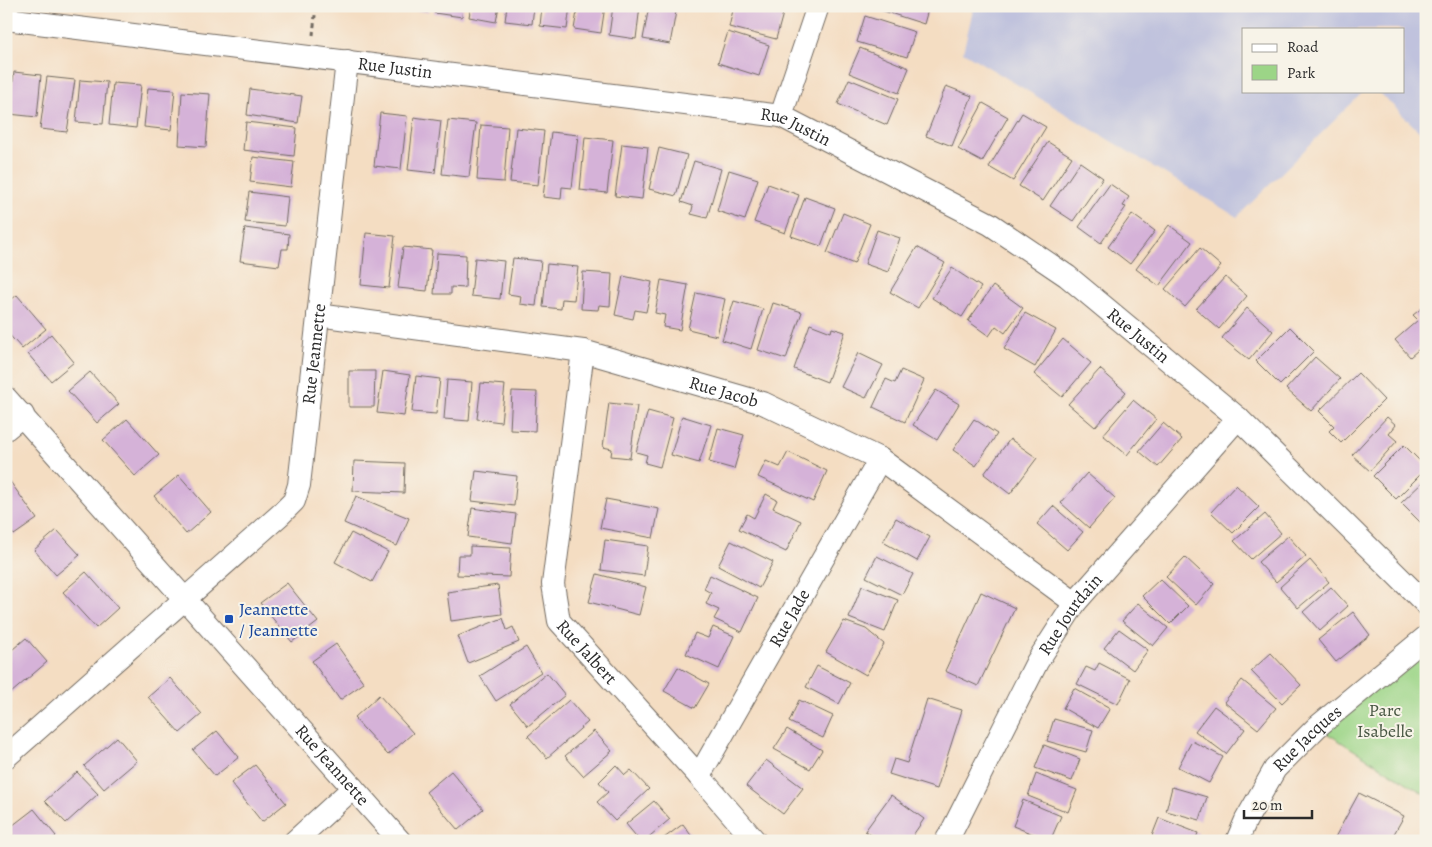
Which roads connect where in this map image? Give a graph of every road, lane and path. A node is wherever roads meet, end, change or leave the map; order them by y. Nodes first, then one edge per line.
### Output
1 (316, 6) edge
2 (818, 6) edge
3 (6, 19) edge
4 (311, 56) junction
5 (347, 61) junction
6 (780, 116) junction
7 (318, 315) junction
8 (583, 351) junction
9 (6, 398) edge
10 (1238, 418) junction
11 (14, 422) edge
12 (880, 459) junction
13 (185, 599) junction
14 (1075, 603) junction
15 (1426, 604) edge
16 (1426, 636) edge
17 (6, 757) edge
18 (699, 776) junction
19 (353, 788) junction
20 (295, 841) edge
21 (400, 841) edge
22 (755, 841) edge
23 (946, 841) edge
24 (1237, 841) edge

1 - 4 path
2 - 6 street
3 - 4 street, Rue Justin
4 - 5 street, Rue Justin
5 - 6 street, Rue Justin
5 - 7 street, Rue Jeannette
6 - 10 street, Rue Justin
7 - 8 street, Rue Jacob
7 - 13 street, Rue Jeannette
8 - 12 street, Rue Jacob
8 - 18 street, Rue Jalbert
9 - 11 street, Rue Jeannette
10 - 14 street, Rue Jourdain
10 - 15 street, Rue Justin
11 - 13 street, Rue Jeannette
12 - 14 street, Rue Jacob
12 - 18 street, Rue Jade
13 - 17 street, Rue Jeannette
13 - 19 street, Rue Jeannette
14 - 23 street, Rue Jourdain
16 - 24 street, Rue Jacques
18 - 22 street, Rue Jalbert
19 - 20 street
19 - 21 street, Rue Jeannette

